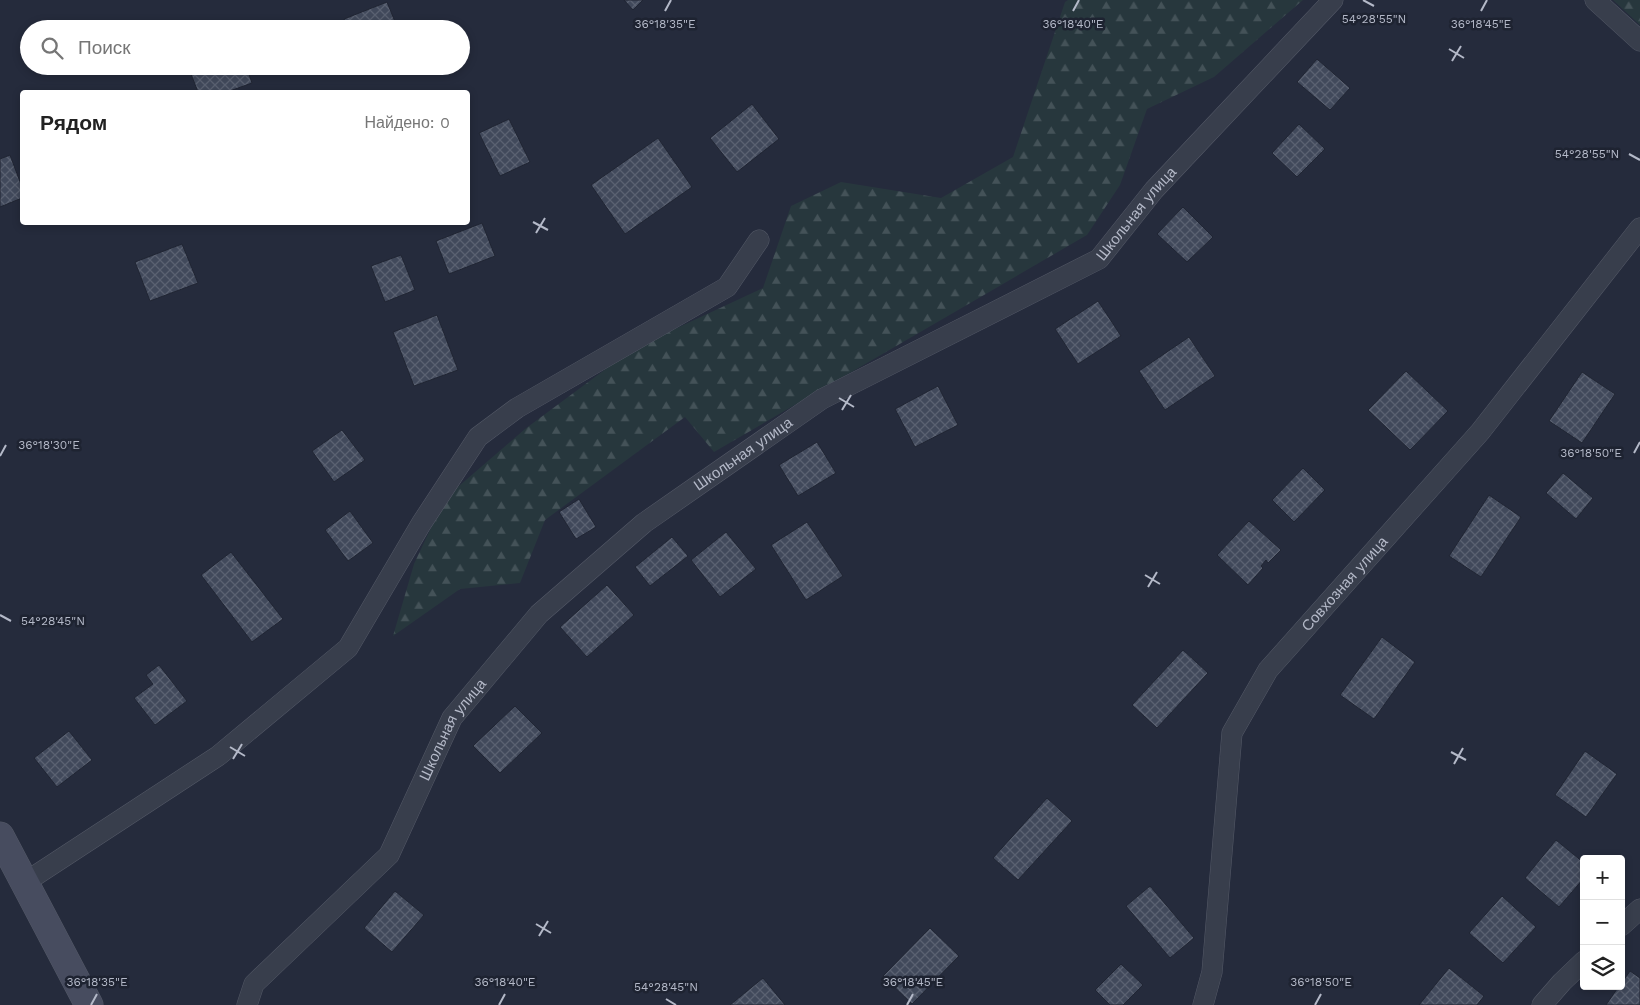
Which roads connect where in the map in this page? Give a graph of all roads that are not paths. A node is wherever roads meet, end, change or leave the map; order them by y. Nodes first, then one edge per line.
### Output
1 (1333, 0) edge
2 (1595, 0) edge
3 (1640, 42) edge
4 (1640, 228) edge
5 (759, 240) dead end
6 (0, 836) edge
7 (24, 883) junction
8 (1640, 909) edge
9 (1625, 922) edge
10 (1580, 966) edge
11 (89, 1005) edge
12 (247, 1005) edge
13 (1203, 1005) edge
14 (1542, 1005) edge

1 - 12 street, Школьная улица
2 - 3 street
4 - 13 street, Совхозная улица
5 - 7 street
6 - 7 street
7 - 11 street
8 - 9 street
10 - 14 street

